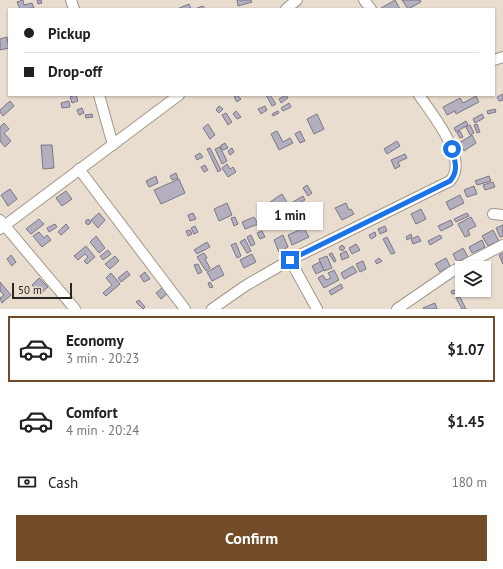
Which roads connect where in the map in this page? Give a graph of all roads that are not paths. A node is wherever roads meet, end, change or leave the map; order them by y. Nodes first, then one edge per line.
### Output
1 (297, 0) edge
2 (364, 0) edge
3 (287, 8) edge
4 (370, 8) edge
5 (99, 96) edge
6 (178, 96) edge
7 (420, 96) edge
8 (114, 145) junction
9 (79, 169) junction
10 (2, 225) edge
11 (503, 244) edge
12 (290, 260) junction
13 (75, 309) edge
14 (185, 309) edge
15 (212, 309) edge
16 (317, 309) edge
17 (397, 309) edge

1 - 3 street
2 - 4 street
5 - 8 street
6 - 8 street
7 - 12 street
8 - 9 street
9 - 10 street
9 - 14 street
10 - 13 street
11 - 17 street
12 - 15 street
12 - 16 street

